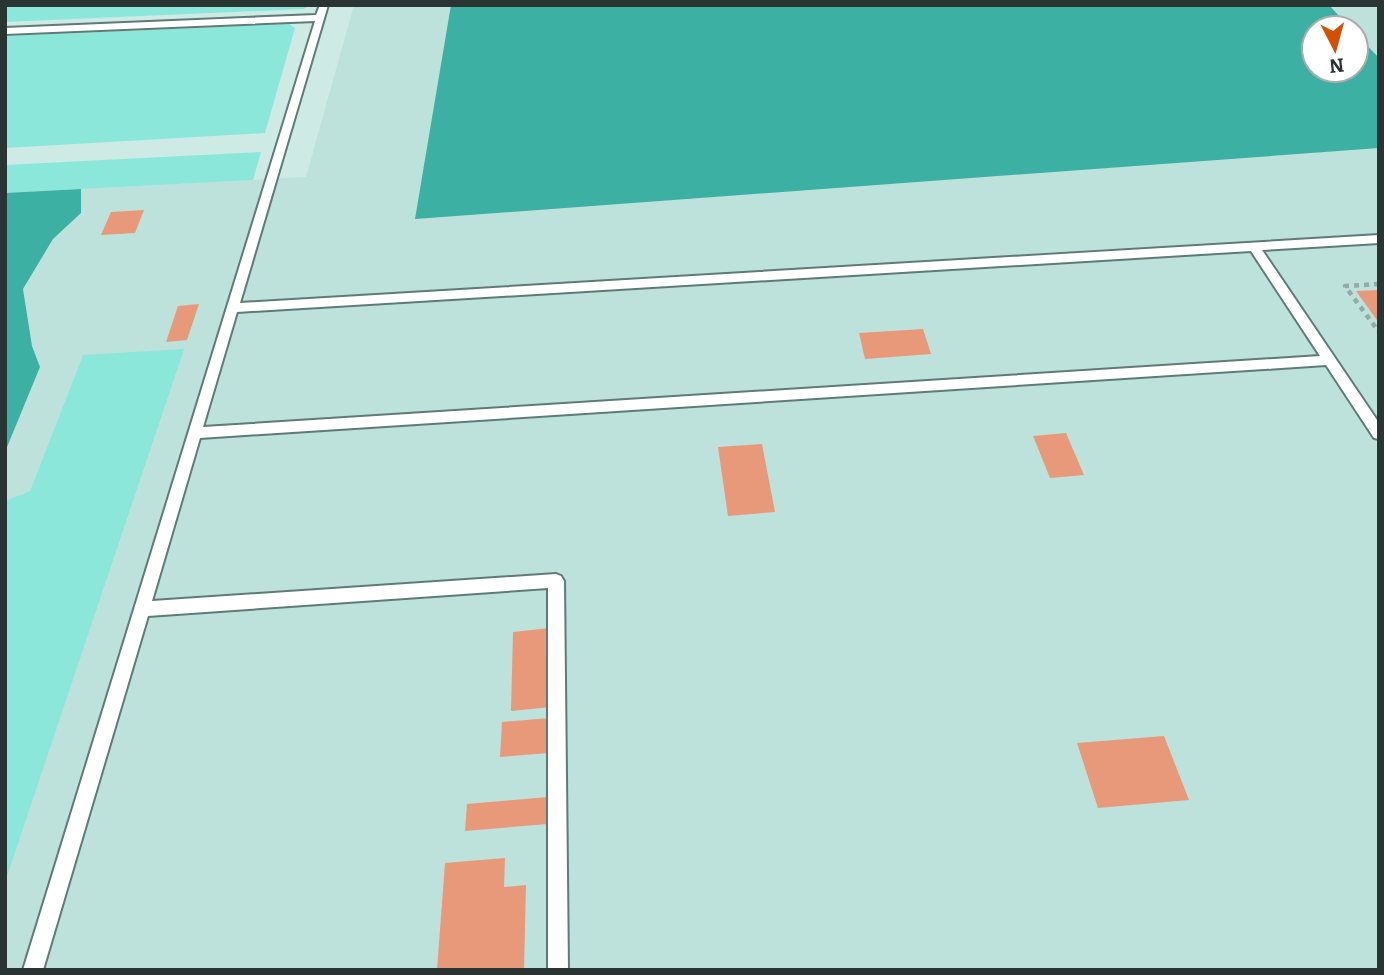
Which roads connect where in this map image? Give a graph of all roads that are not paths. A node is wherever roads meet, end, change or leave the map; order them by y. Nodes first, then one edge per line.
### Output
1 (322, 12) edge
2 (5, 31) edge
3 (1379, 239) edge
4 (1254, 247) junction
5 (232, 308) junction
6 (1330, 360) junction
7 (194, 433) junction
8 (1379, 433) edge
9 (141, 609) junction
10 (33, 970) edge
11 (558, 970) edge

1 - 2 lane
1 - 5 lane
3 - 4 lane
4 - 5 lane
4 - 6 lane
5 - 7 lane
6 - 7 lane
6 - 8 lane
7 - 9 lane
9 - 10 lane
9 - 11 lane

